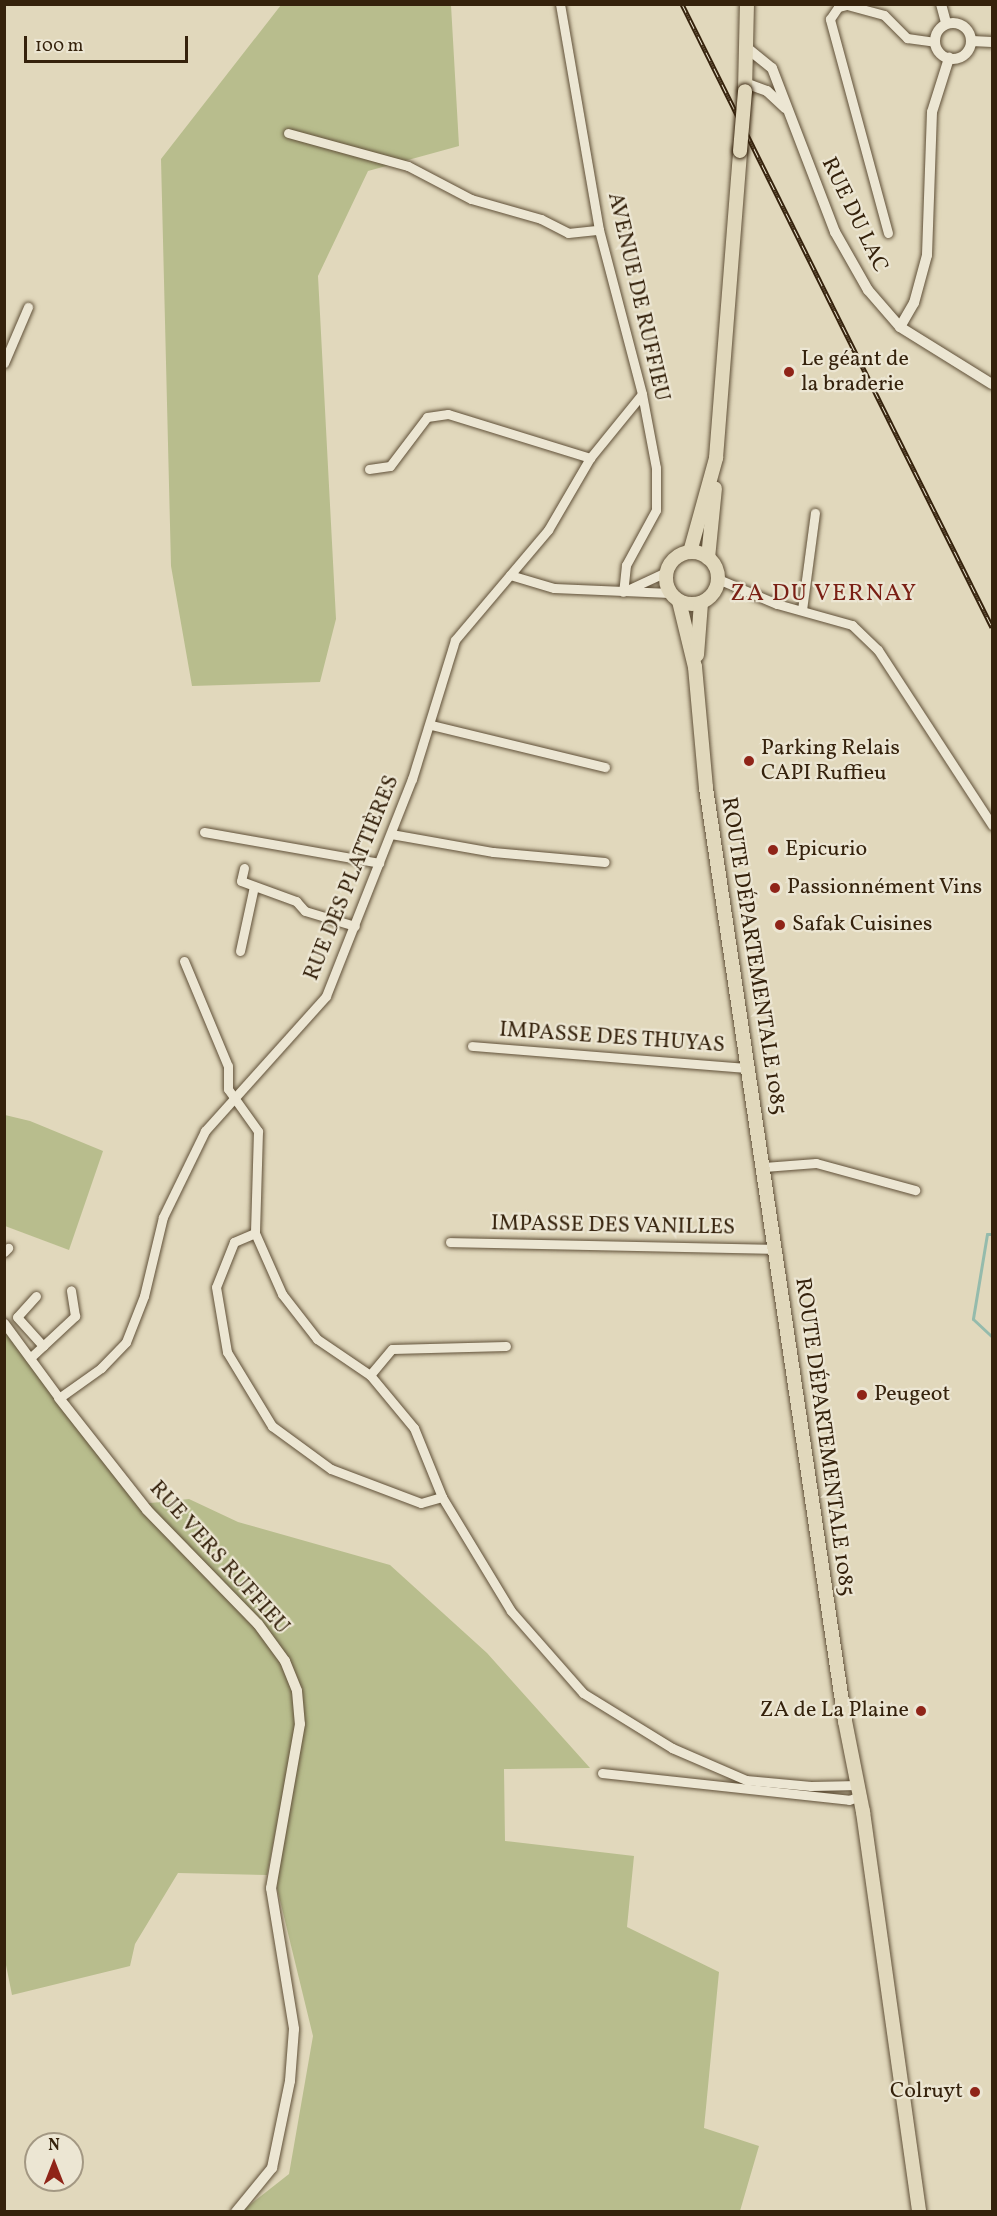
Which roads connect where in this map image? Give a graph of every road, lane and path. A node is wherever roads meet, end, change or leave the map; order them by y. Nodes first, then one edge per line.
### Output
1 (560, 4) edge
2 (747, 4) edge
3 (941, 4) edge
4 (946, 23) junction
5 (972, 41) junction
6 (935, 42) junction
7 (993, 42) edge
8 (747, 48) junction
9 (949, 58) junction
10 (745, 87) junction
11 (787, 110) junction
12 (288, 133) dead end
13 (599, 230) junction
14 (888, 233) dead end
15 (28, 307) dead end
16 (900, 327) junction
17 (4, 363) edge
18 (993, 384) edge
19 (642, 394) junction
20 (590, 458) junction
21 (716, 458) junction
22 (369, 469) dead end
23 (814, 513) dead end
24 (690, 552) junction
25 (708, 558) junction
26 (666, 572) junction
27 (510, 575) junction
28 (718, 579) junction
29 (623, 592) junction
30 (674, 597) junction
31 (701, 603) junction
32 (802, 610) junction
33 (695, 666) junction
34 (431, 725) junction
35 (605, 767) dead end
36 (993, 825) edge
37 (204, 832) dead end
38 (391, 834) junction
39 (605, 862) dead end
40 (379, 863) junction
41 (244, 868) dead end
42 (254, 886) junction
43 (355, 926) junction
44 (240, 951) dead end
45 (184, 961) dead end
46 (472, 1046) dead end
47 (748, 1068) junction
48 (232, 1096) junction
49 (764, 1167) junction
50 (915, 1190) dead end
51 (255, 1233) junction
52 (450, 1242) dead end
53 (775, 1249) junction
54 (71, 1290) dead end
55 (36, 1296) dead end
56 (4, 1323) edge
57 (43, 1346) junction
58 (506, 1346) dead end
59 (30, 1358) junction
60 (370, 1375) junction
61 (60, 1398) junction
62 (442, 1497) junction
63 (602, 1773) dead end
64 (859, 1790) junction
65 (236, 2211) edge
66 (919, 2211) edge

1 - 13 street, AVENUE DE RUFFIEU
2 - 8 main road
3 - 4 street
4 - 5 street
4 - 6 street
5 - 7 street
5 - 9 street
6 - 9 street
6 - 14 street
8 - 10 main road
8 - 11 street, RUE DU LAC
9 - 16 street
10 - 11 street, RUE DU LAC
10 - 21 main road, bridge
11 - 16 street, RUE DU LAC
12 - 13 street
13 - 19 street, AVENUE DE RUFFIEU
15 - 17 street
16 - 18 street, RUE DU LAC
19 - 20 street, RUE DES PLATTIÈRES
19 - 29 street, AVENUE DE RUFFIEU
20 - 22 street
20 - 27 street, RUE DES PLATTIÈRES
21 - 24 main road
21 - 25 main road
23 - 32 street
24 - 25 main road
24 - 26 main road
25 - 28 main road
26 - 29 street
26 - 30 main road
27 - 29 street
27 - 34 street, RUE DES PLATTIÈRES
28 - 31 main road
28 - 32 street
29 - 30 street
30 - 31 main road
30 - 33 main road
31 - 33 main road
32 - 36 street
33 - 47 main road, ROUTE DÉPARTEMENTALE 1085
34 - 35 street
34 - 38 street, RUE DES PLATTIÈRES
37 - 40 street
38 - 39 street
38 - 40 street, RUE DES PLATTIÈRES
40 - 43 street, RUE DES PLATTIÈRES
41 - 42 street
42 - 43 street
42 - 44 street
43 - 48 street, RUE DES PLATTIÈRES
45 - 48 street
46 - 47 street, IMPASSE DES THUYAS
47 - 49 main road, ROUTE DÉPARTEMENTALE 1085
48 - 51 street
48 - 61 street, RUE DES PLATTIÈRES
49 - 50 street
49 - 53 main road, ROUTE DÉPARTEMENTALE 1085
51 - 60 street
51 - 62 street
52 - 53 street, IMPASSE DES VANILLES
53 - 64 main road, ROUTE DÉPARTEMENTALE 1085
54 - 57 street
55 - 57 street
56 - 59 street
57 - 59 street
58 - 60 street
59 - 61 street
60 - 62 street
61 - 65 street, RUE VERS RUFFIEU
62 - 64 street
63 - 64 street
64 - 66 main road, ROUTE DÉPARTEMENTALE 1085

